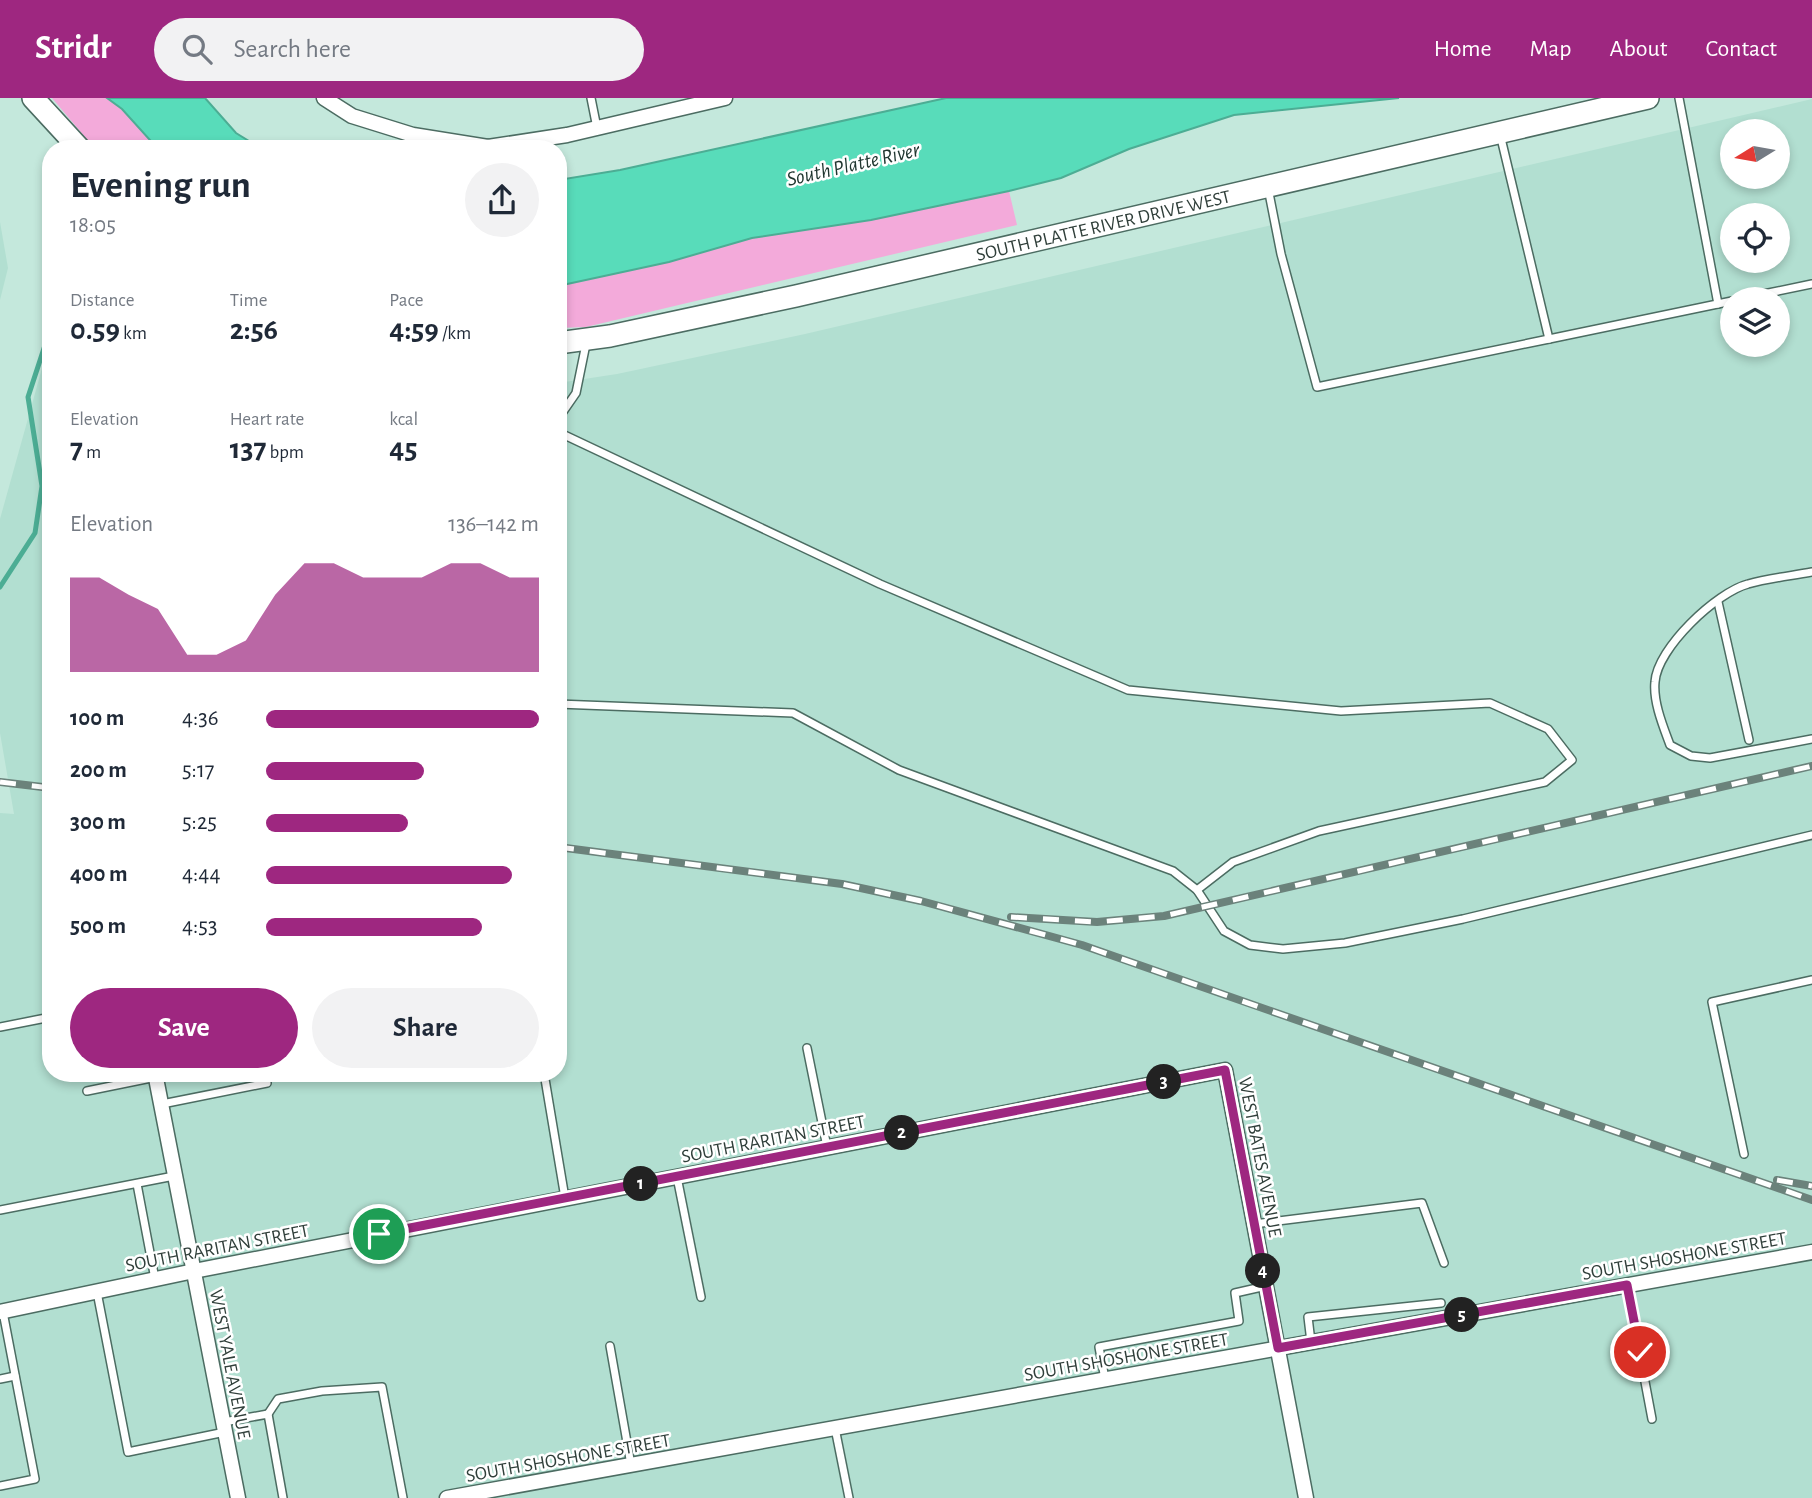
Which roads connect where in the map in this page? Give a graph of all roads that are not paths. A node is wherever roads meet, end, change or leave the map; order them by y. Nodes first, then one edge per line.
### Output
1 (33, 98) edge
2 (324, 98) edge
3 (591, 98) edge
4 (724, 98) edge
5 (1648, 98) edge
6 (1679, 98) edge
7 (597, 128) junction
8 (1500, 132) junction
9 (72, 140) edge
10 (444, 140) edge
11 (528, 140) edge
12 (1267, 184) junction
13 (1812, 284) edge
14 (1790, 289) edge
15 (1718, 304) joint
16 (586, 339) junction
17 (1549, 339) junction
18 (567, 342) edge
19 (567, 406) edge
20 (567, 436) edge
21 (1812, 572) edge
22 (1718, 602) junction
23 (567, 704) edge
24 (1812, 738) edge
25 (1749, 740) dead end
26 (1812, 835) edge
27 (1197, 890) junction
28 (1812, 980) edge
29 (42, 1019) edge
30 (0, 1027) edge
31 (807, 1048) dead end
32 (1225, 1070) joint
33 (126, 1082) edge
34 (157, 1082) edge
35 (546, 1082) edge
36 (267, 1083) dead end
37 (87, 1091) dead end
38 (162, 1104) junction
39 (827, 1147) junction
40 (1744, 1154) dead end
41 (175, 1176) junction
42 (677, 1177) junction
43 (137, 1184) junction
44 (565, 1198) junction
45 (0, 1210) edge
46 (1254, 1224) junction
47 (1812, 1252) edge
48 (1444, 1263) dead end
49 (194, 1270) junction
50 (155, 1279) junction
51 (1627, 1285) junction
52 (1266, 1286) junction
53 (97, 1292) junction
54 (701, 1297) dead end
55 (1441, 1303) dead end
56 (1, 1312) edge
57 (1311, 1342) junction
58 (610, 1346) dead end
59 (1278, 1348) junction
60 (15, 1376) junction
61 (0, 1378) edge
62 (1105, 1379) junction
63 (268, 1415) junction
64 (1652, 1419) dead end
65 (224, 1427) junction
66 (835, 1428) junction
67 (631, 1465) junction
68 (0, 1486) edge
69 (238, 1498) edge
70 (283, 1498) edge
71 (403, 1498) edge
72 (447, 1498) edge
73 (849, 1498) edge
74 (1306, 1498) edge

1 - 9 street
2 - 10 street
3 - 7 lane
4 - 7 street
5 - 8 street, SOUTH PLATTE RIVER DRIVE WEST
6 - 15 lane
7 - 11 street
8 - 12 street, SOUTH PLATTE RIVER DRIVE WEST
8 - 17 lane
12 - 16 street, SOUTH PLATTE RIVER DRIVE WEST
12 - 17 lane
13 - 14 lane
15 - 17 lane
16 - 18 street, SOUTH PLATTE RIVER DRIVE WEST
16 - 19 lane
20 - 27 lane
21 - 22 lane
22 - 24 lane
22 - 25 lane
23 - 27 lane
26 - 27 lane
28 - 40 lane
29 - 30 lane
31 - 39 lane
32 - 39 street, SOUTH RARITAN STREET
32 - 46 street, WEST BATES AVENUE
33 - 37 lane
34 - 38 street, WEST YALE AVENUE
35 - 44 lane
36 - 38 lane
38 - 41 street, WEST YALE AVENUE
39 - 42 street, SOUTH RARITAN STREET
41 - 43 lane
41 - 49 street, WEST YALE AVENUE
42 - 44 street, SOUTH RARITAN STREET
42 - 54 lane
43 - 45 lane
43 - 50 lane
44 - 49 street, SOUTH RARITAN STREET
46 - 48 lane
46 - 52 street, WEST BATES AVENUE
47 - 51 street, SOUTH SHOSHONE STREET
49 - 50 street, SOUTH RARITAN STREET
49 - 65 street, WEST YALE AVENUE
50 - 53 street, SOUTH RARITAN STREET
51 - 57 street, SOUTH SHOSHONE STREET
51 - 64 lane
52 - 59 street, WEST BATES AVENUE
52 - 62 lane
53 - 56 street, SOUTH RARITAN STREET
53 - 65 lane
55 - 57 lane
56 - 60 lane
57 - 59 street, SOUTH SHOSHONE STREET
58 - 67 lane
59 - 62 street, SOUTH SHOSHONE STREET
59 - 74 street, WEST BATES AVENUE
60 - 61 lane
60 - 68 lane
62 - 66 street, SOUTH SHOSHONE STREET
63 - 65 lane
63 - 70 lane
63 - 71 lane
65 - 69 street, WEST YALE AVENUE
66 - 67 street, SOUTH SHOSHONE STREET
66 - 73 lane
67 - 72 street, SOUTH SHOSHONE STREET

